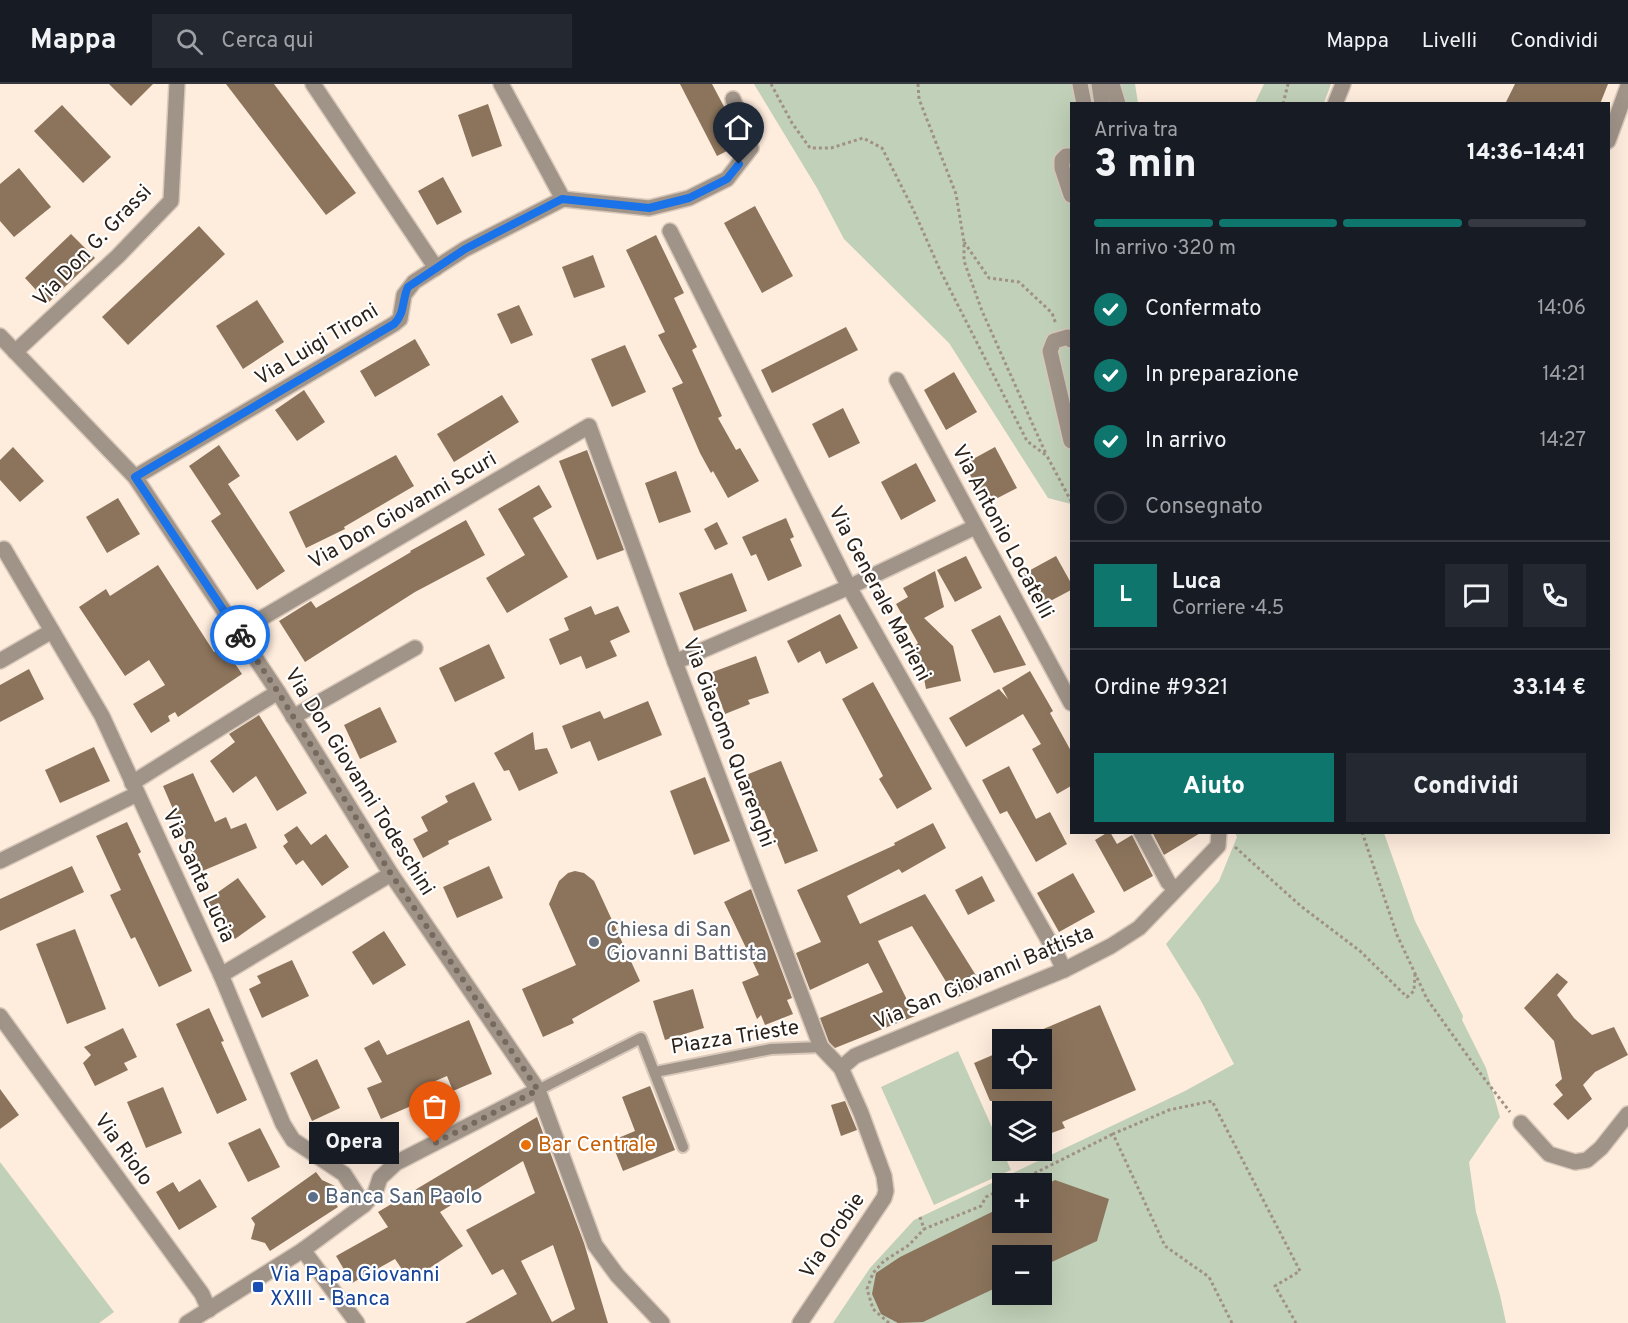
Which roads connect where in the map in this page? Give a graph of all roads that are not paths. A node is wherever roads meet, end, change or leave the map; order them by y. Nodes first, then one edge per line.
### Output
1 (177, 84) edge
2 (313, 84) edge
3 (501, 84) edge
4 (1080, 84) edge
5 (1099, 84) edge
6 (1112, 84) edge
7 (1343, 84) edge
8 (1628, 86) edge
9 (733, 99) dead end
10 (1084, 102) edge
11 (1102, 102) edge
12 (1117, 102) edge
13 (1336, 102) edge
14 (1610, 136) edge
15 (1070, 156) edge
16 (1070, 192) edge
17 (562, 199) junction
18 (670, 231) dead end
19 (436, 268) junction
20 (0, 336) edge
21 (1066, 339) edge
22 (15, 352) junction
23 (897, 380) dead end
24 (589, 426) joint
25 (1070, 437) edge
26 (135, 477) junction
27 (975, 527) junction
28 (4, 549) dead end
29 (849, 587) junction
30 (52, 631) junction
31 (238, 632) junction
32 (415, 648) dead end
33 (0, 661) edge
34 (675, 662) junction
35 (278, 692) junction
36 (1070, 701) edge
37 (294, 717) junction
38 (135, 789) junction
39 (1142, 834) edge
40 (1219, 838) edge
41 (0, 861) edge
42 (391, 874) junction
43 (1175, 890) junction
44 (1064, 970) junction
45 (221, 975) junction
46 (0, 1016) edge
47 (821, 1047) junction
48 (841, 1068) junction
49 (655, 1072) junction
50 (538, 1090) junction
51 (1628, 1114) edge
52 (1521, 1123) road end
53 (683, 1147) dead end
54 (364, 1206) junction
55 (303, 1251) junction
56 (209, 1310) junction
57 (187, 1323) edge
58 (357, 1323) edge
59 (662, 1323) edge
60 (800, 1323) edge

1 - 22 street, Via Don G. Grassi
2 - 19 street
3 - 17 street
4 - 10 street
5 - 11 street
6 - 12 street
7 - 13 street
8 - 14 street
9 - 17 street
15 - 16 street
17 - 19 street, Via Luigi Tironi
18 - 29 street, Via Generale Marieni
19 - 26 street, Via Luigi Tironi
20 - 22 street, Via Don Giovanni Todeschini
21 - 25 street
22 - 26 street, Via Don Giovanni Todeschini
23 - 27 street, Via Antonio Locatelli
24 - 31 street, Via Don Giovanni Scuri
24 - 34 street, Via Giacomo Quarenghi
26 - 31 street, Via Don Giovanni Todeschini
27 - 29 street
27 - 36 street, Via Antonio Locatelli
28 - 30 street, Via Santa Lucia
29 - 34 street
29 - 44 street, Via Generale Marieni
30 - 33 street
30 - 38 street, Via Santa Lucia
31 - 35 street, Via Don Giovanni Todeschini
32 - 37 street
34 - 47 street, Via Giacomo Quarenghi
35 - 37 street, Via Don Giovanni Todeschini
35 - 38 street
37 - 42 street, Via Don Giovanni Todeschini
38 - 41 street
38 - 45 street, Via Santa Lucia
39 - 43 street
40 - 43 street, Via San Giovanni Battista
42 - 45 street
42 - 50 street, Via Don Giovanni Todeschini
43 - 44 street, Via San Giovanni Battista
44 - 48 street, Via San Giovanni Battista
45 - 54 street, Via Santa Lucia
46 - 56 street, Via Riolo
47 - 48 street, Via Giacomo Quarenghi
47 - 49 street, Piazza Trieste
48 - 60 street, Via Orobie
49 - 50 street, Piazza Trieste
49 - 53 street, Piazza Trieste
50 - 54 street, Piazza Trieste
50 - 59 street, Via Don Giovanni Todeschini
51 - 52 street
54 - 55 street
55 - 56 street
55 - 58 street
56 - 57 street

